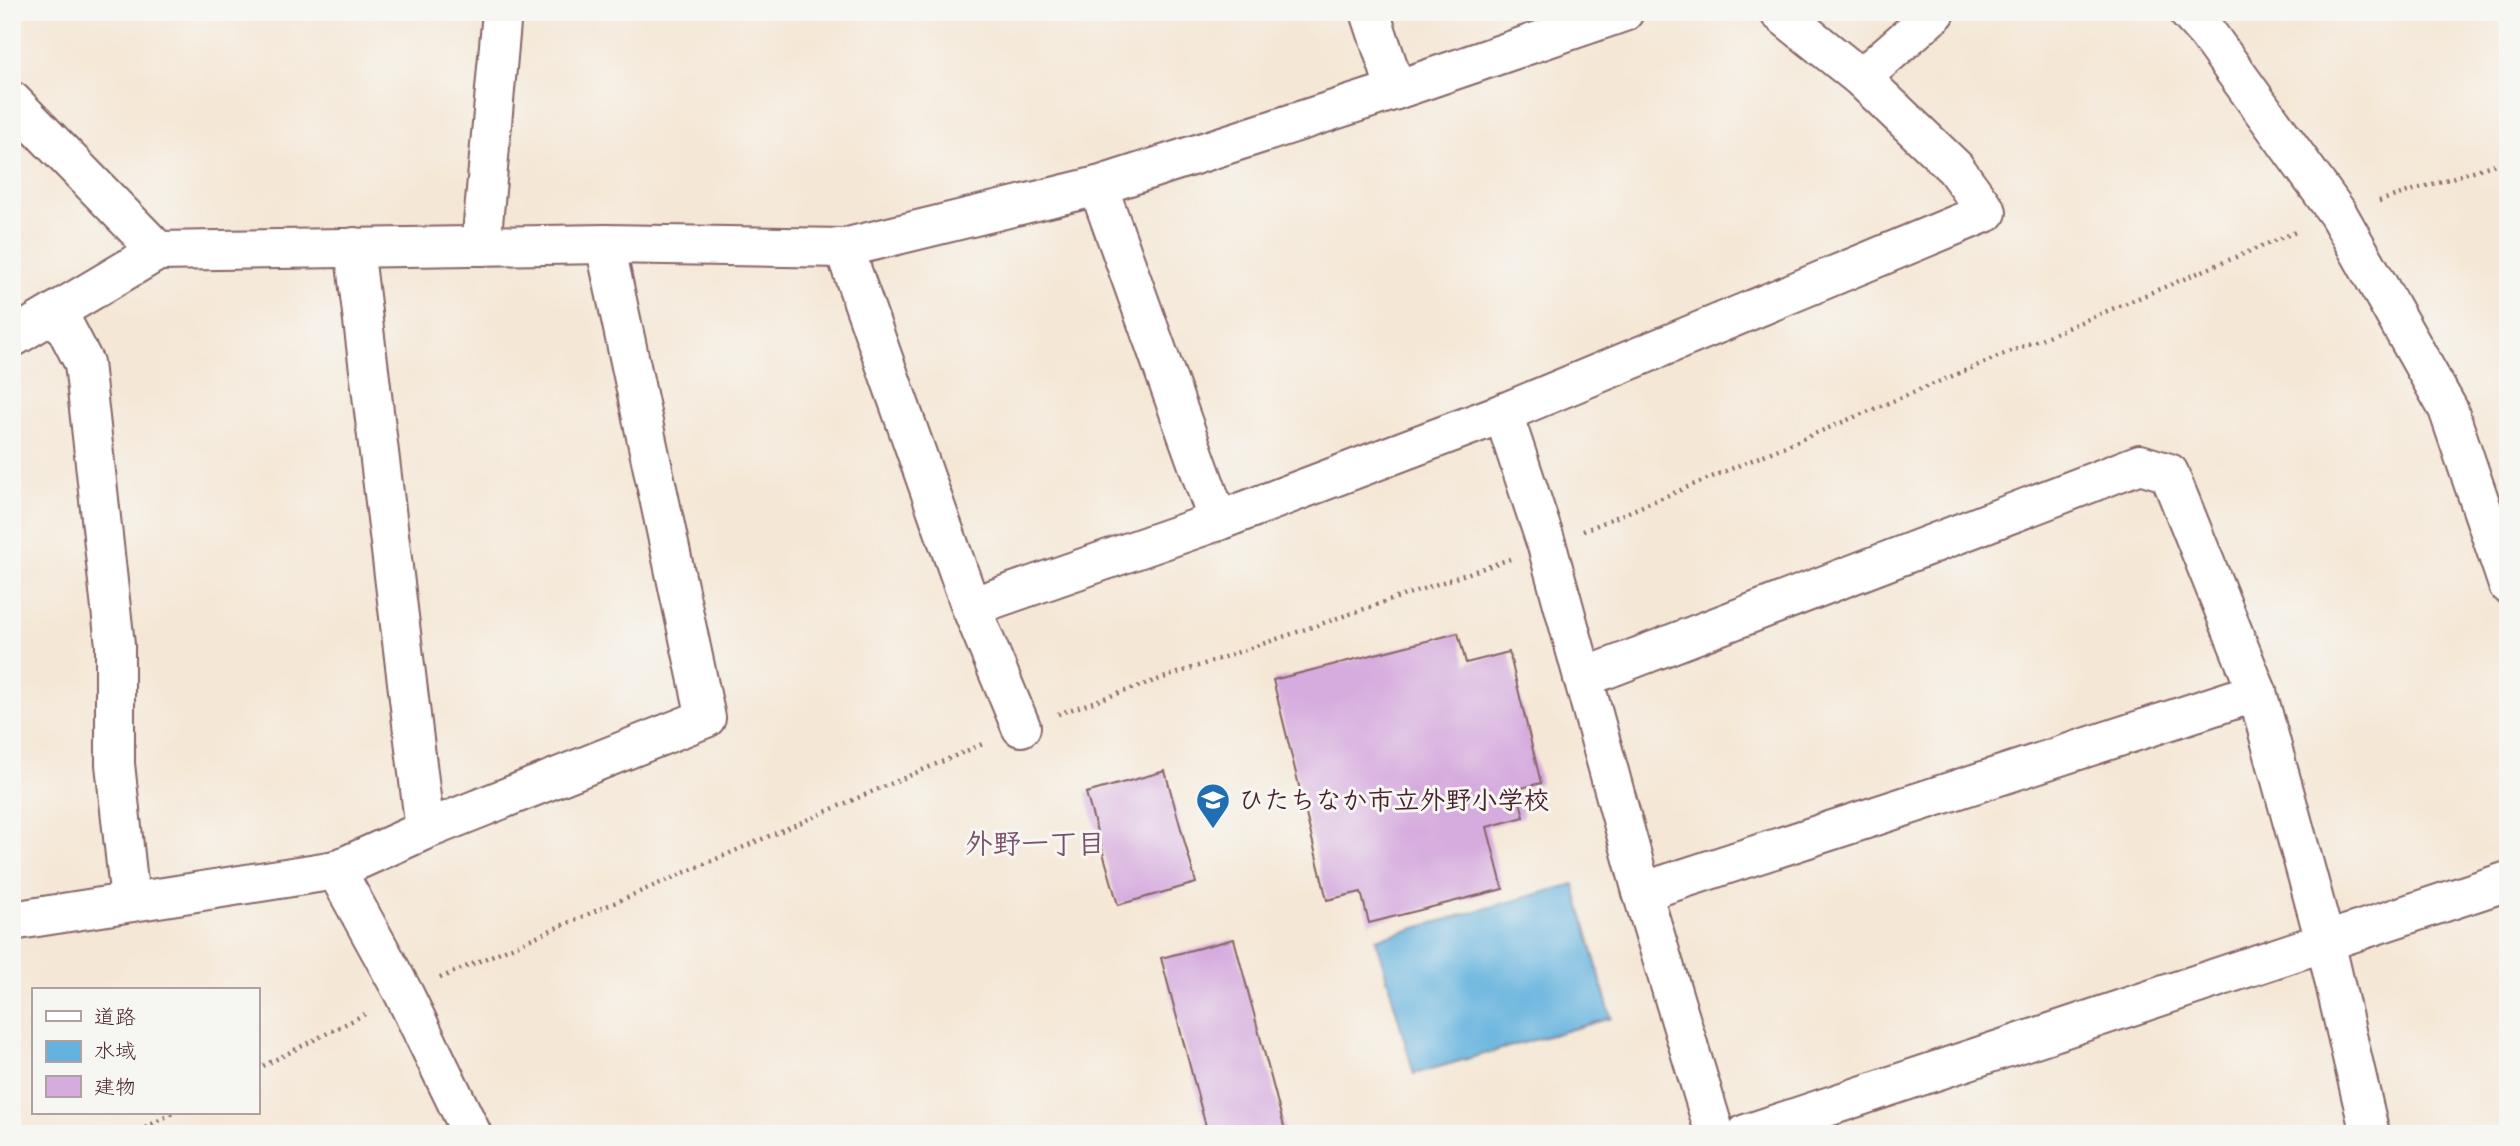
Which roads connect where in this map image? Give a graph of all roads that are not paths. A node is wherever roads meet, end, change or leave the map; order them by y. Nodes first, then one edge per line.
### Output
1 (502, 12) edge
2 (1370, 12) edge
3 (1624, 12) edge
4 (1779, 12) edge
5 (1936, 12) edge
6 (2188, 12) edge
7 (1861, 78) junction
8 (1396, 90) junction
9 (12, 101) edge
10 (1098, 186) junction
11 (605, 244) junction
12 (481, 246) junction
13 (354, 247) junction
14 (844, 248) junction
15 (158, 251) junction
16 (58, 313) junction
17 (12, 338) edge
18 (1503, 413) junction
19 (1218, 521) junction
20 (2508, 585) edge
21 (971, 607) junction
22 (1583, 678) junction
23 (2257, 692) junction
24 (1021, 727) road end
25 (425, 830) junction
26 (336, 870) junction
27 (2508, 881) edge
28 (1642, 892) junction
29 (130, 901) junction
30 (12, 921) edge
31 (2325, 941) junction
32 (461, 1130) edge
33 (1715, 1134) edge
34 (1746, 1134) edge
35 (2370, 1134) edge

1 - 12 street
2 - 8 street
3 - 8 street
4 - 7 street
5 - 7 street
6 - 20 street
7 - 18 street
8 - 10 street
9 - 15 street
10 - 14 street
10 - 19 street
11 - 12 street
11 - 14 street
11 - 25 street
12 - 13 street
13 - 15 street
13 - 25 street
14 - 21 street
15 - 16 street
16 - 17 street
16 - 29 street
18 - 19 street
18 - 22 street
19 - 21 street
21 - 24 street
22 - 23 street
22 - 28 street
23 - 28 street
23 - 31 street
25 - 26 street
26 - 29 street
26 - 32 street
27 - 31 street
28 - 33 street
29 - 30 street
31 - 34 street
31 - 35 street

